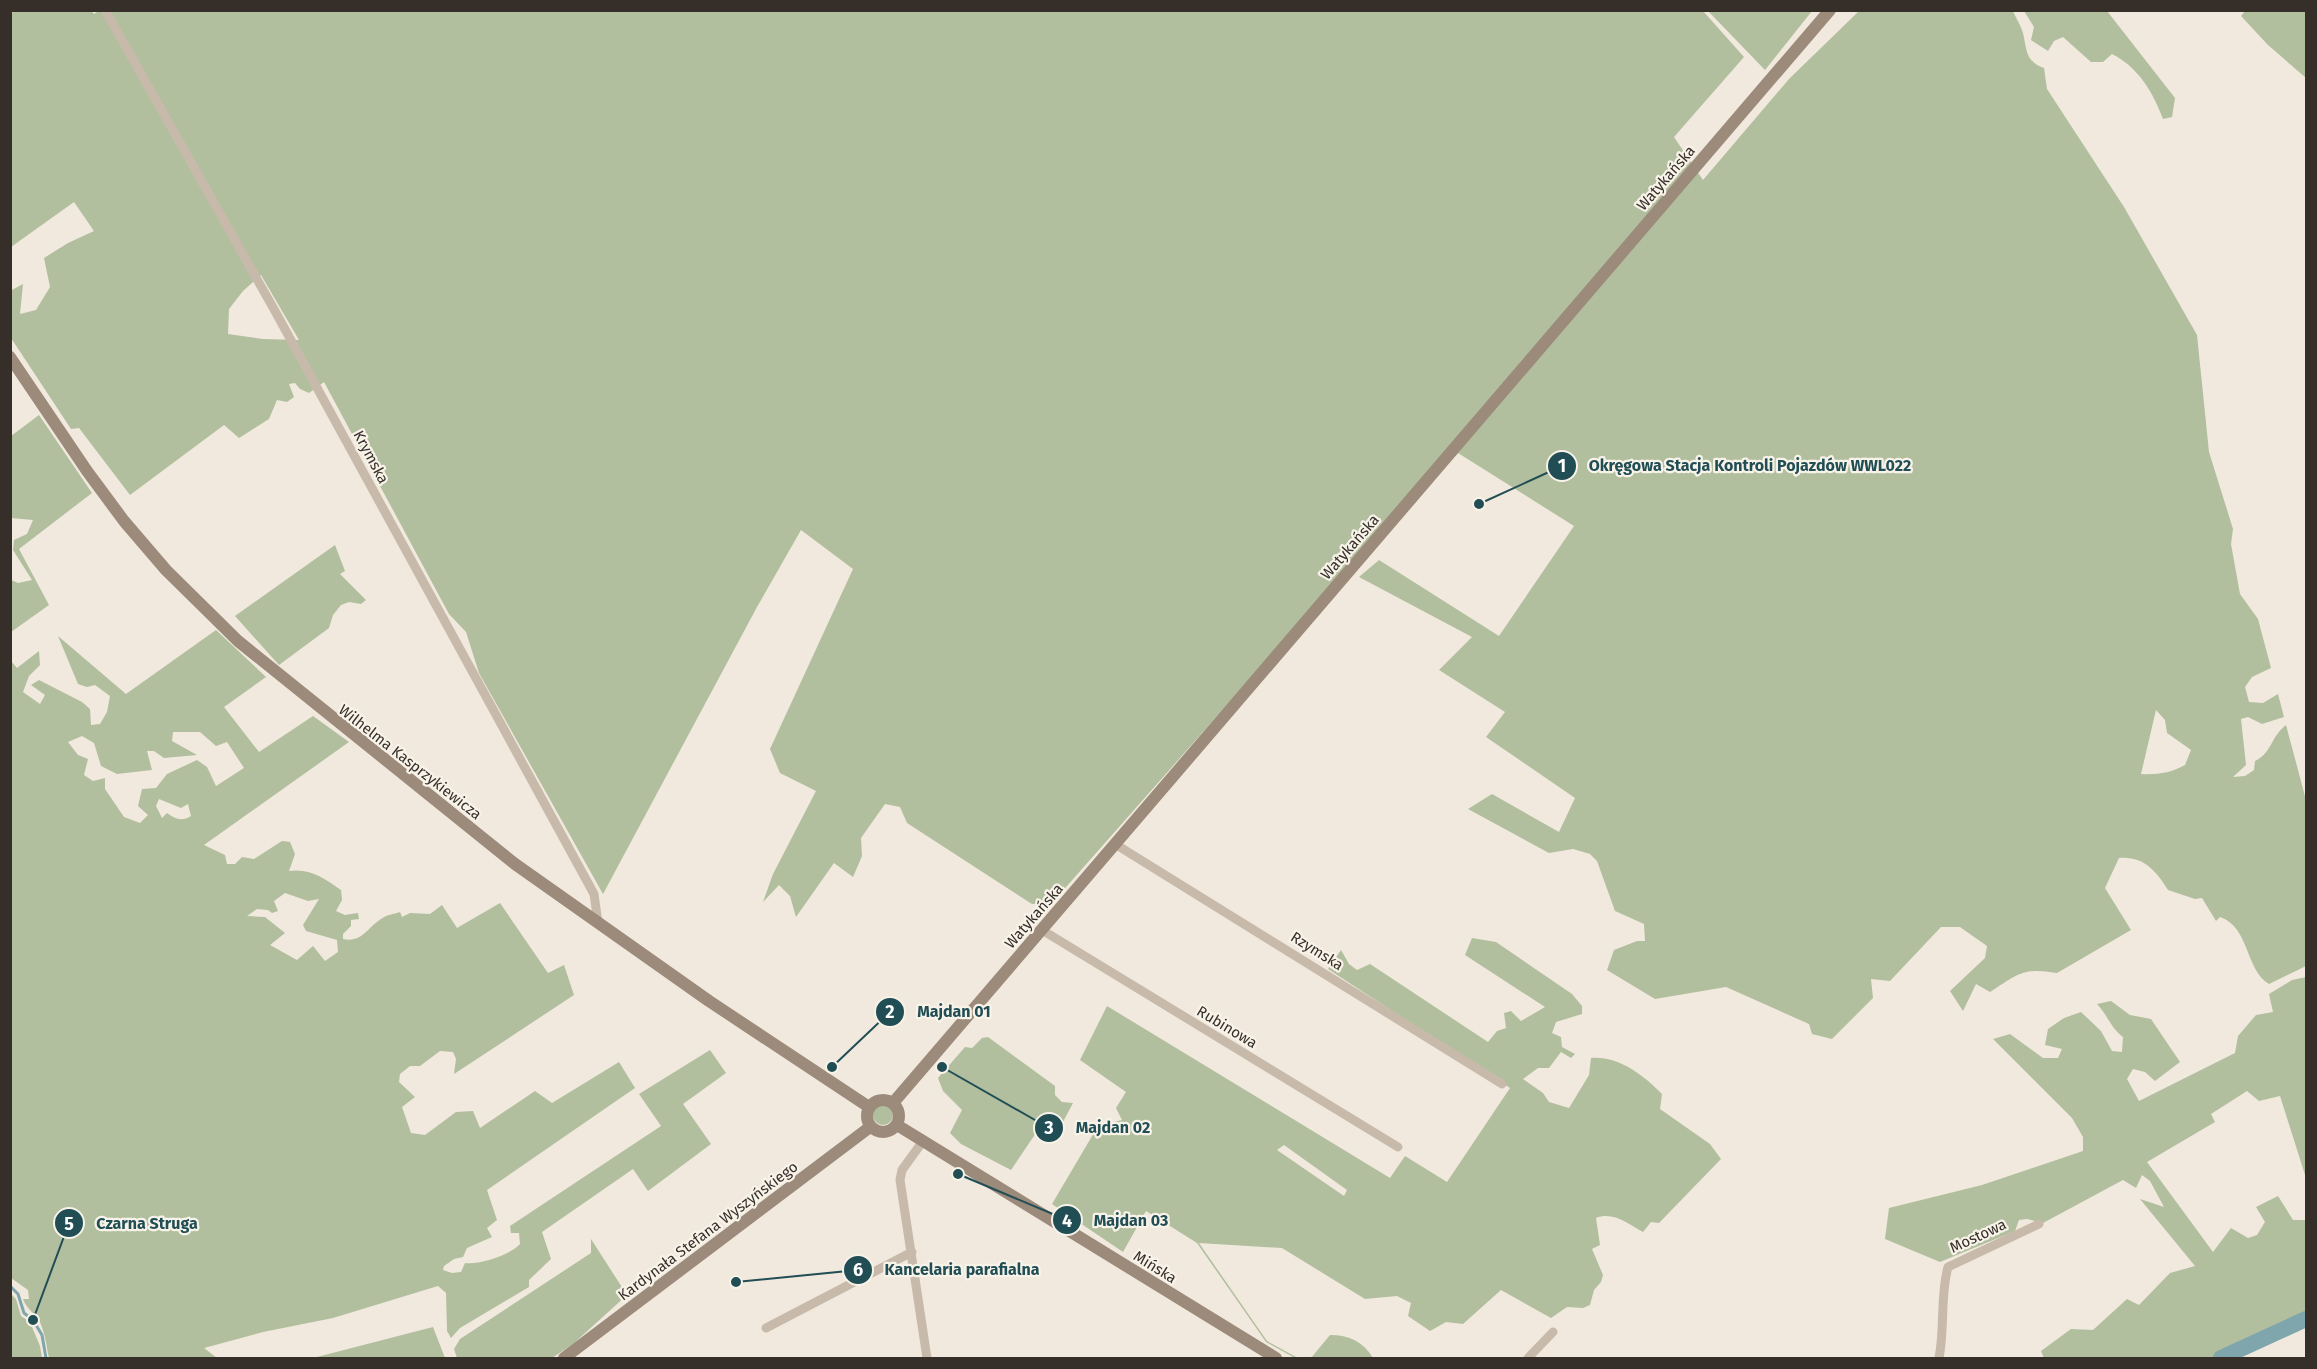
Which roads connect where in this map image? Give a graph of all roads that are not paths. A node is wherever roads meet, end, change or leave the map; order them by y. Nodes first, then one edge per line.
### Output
1 (105, 10) edge
2 (1830, 10) edge
3 (10, 357) edge
4 (1115, 844) junction
5 (598, 923) junction
6 (1042, 930) junction
7 (1502, 1084) dead end
8 (893, 1103) junction
9 (869, 1107) junction
10 (897, 1125) junction
11 (870, 1127) junction
12 (924, 1142) junction
13 (1398, 1147) dead end
14 (2039, 1224) dead end
15 (912, 1252) junction
16 (766, 1328) dead end
17 (1552, 1332) dead end
18 (564, 1359) edge
19 (927, 1359) edge
20 (1276, 1359) edge
21 (1528, 1359) edge
22 (1939, 1359) edge

1 - 5 street, Krymska
2 - 4 street, Watykańska
3 - 5 street, Wilhelma Kasprzykiewicza
4 - 6 street, Watykańska
4 - 7 street, Rzymska
5 - 9 street, Wilhelma Kasprzykiewicza
6 - 8 street, Watykańska
6 - 13 street, Rubinowa
8 - 9 street
8 - 10 street
9 - 11 street
10 - 11 street
10 - 12 street, Mińska
11 - 18 street, Kardynała Stefana Wyszyńskiego
12 - 15 street
12 - 20 street, Mińska
14 - 22 street, Mostowa
15 - 16 street
15 - 19 street
17 - 21 street

